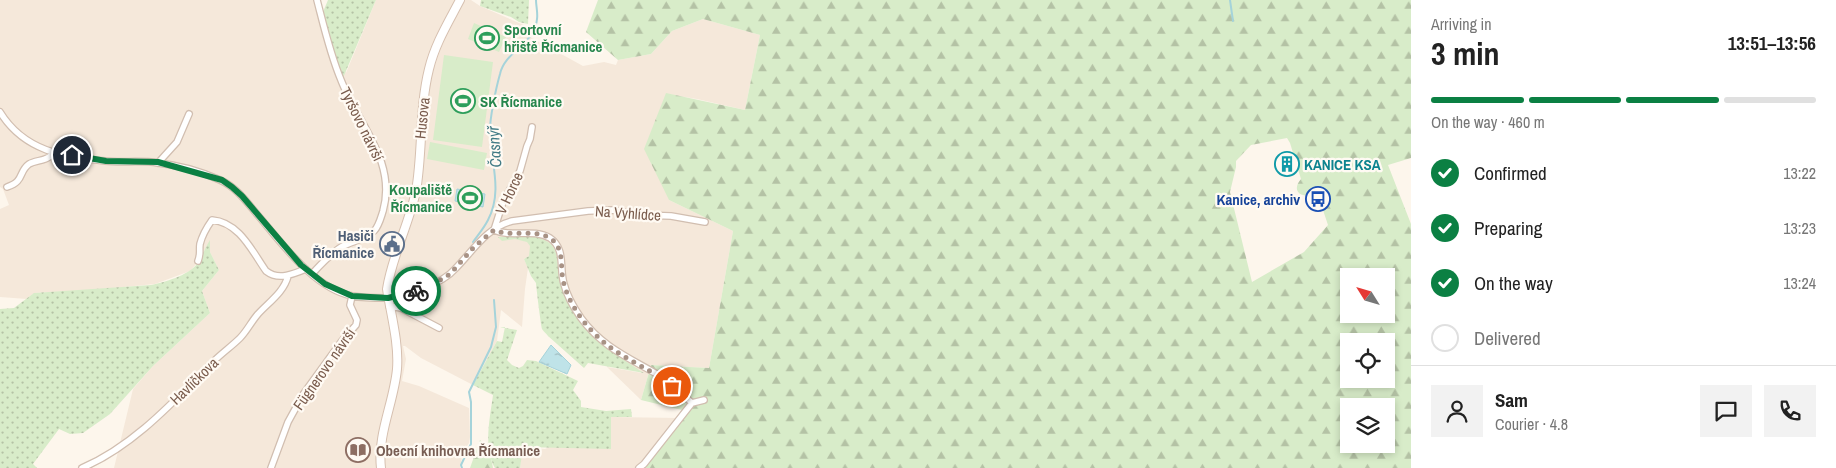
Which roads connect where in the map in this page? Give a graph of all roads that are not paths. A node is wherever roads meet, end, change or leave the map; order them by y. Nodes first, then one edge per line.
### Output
1 (317, 0) edge
2 (460, 0) edge
3 (0, 112) edge
4 (190, 114) dead end
5 (532, 127) dead end
6 (56, 152) junction
7 (158, 162) junction
8 (7, 187) dead end
9 (705, 222) dead end
10 (494, 230) junction
11 (198, 261) dead end
12 (306, 269) junction
13 (312, 274) junction
14 (288, 276) junction
15 (352, 296) junction
16 (389, 302) junction
17 (439, 328) dead end
18 (704, 400) dead end
19 (692, 403) junction
20 (82, 468) edge
21 (271, 468) edge
22 (381, 468) edge
23 (639, 468) edge

1 - 13 street, Tyršovo návrší
2 - 16 main road, Husova
3 - 6 street
4 - 7 street
5 - 10 street, V Horce
6 - 7 street
6 - 8 street
7 - 12 street
9 - 10 street, Na Vyhlídce
10 - 16 street, Na Vyhlídce
10 - 19 street
11 - 14 street
12 - 13 street
12 - 14 street
13 - 15 street
14 - 20 street, Havlíčkova
15 - 16 street
15 - 21 street, Fügnerovo návrší
16 - 17 street
16 - 22 main road, Husova
18 - 19 street
19 - 23 street

